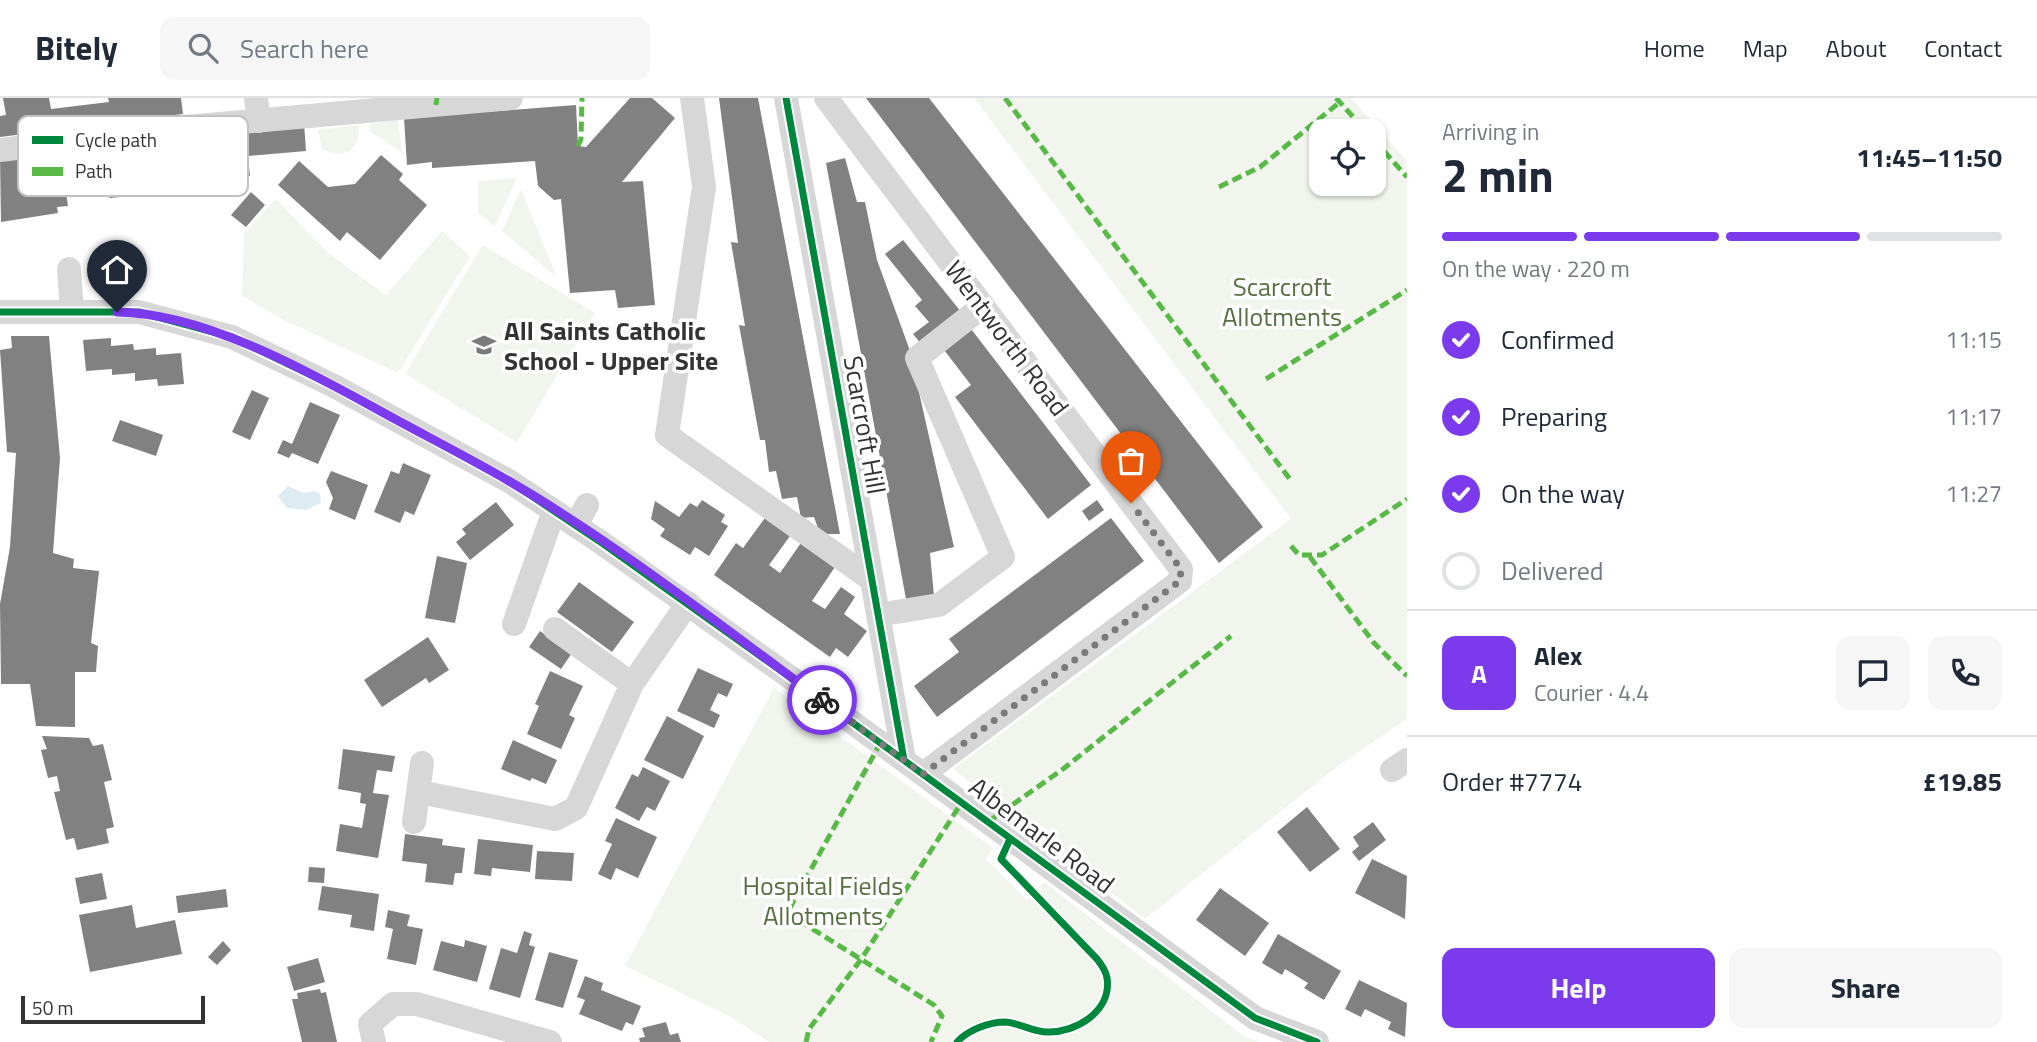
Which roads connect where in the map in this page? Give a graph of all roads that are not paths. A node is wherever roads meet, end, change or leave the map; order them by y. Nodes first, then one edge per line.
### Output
1 (511, 98) edge
2 (692, 98) edge
3 (786, 98) edge
4 (826, 98) edge
5 (257, 109) edge
6 (229, 116) edge
7 (18, 148) edge
8 (0, 150) edge
9 (69, 269) dead end
10 (983, 306) junction
11 (72, 311) junction
12 (0, 313) edge
13 (554, 511) junction
14 (872, 580) junction
15 (688, 603) junction
16 (878, 615) junction
17 (514, 624) dead end
18 (555, 629) dead end
19 (632, 684) junction
20 (422, 764) dead end
21 (914, 766) junction
22 (419, 792) junction
23 (414, 822) dead end
24 (374, 1042) edge
25 (550, 1042) edge
26 (1317, 1042) edge

1 - 5 street
2 - 14 street
3 - 14 street, Scarcroft Hill
4 - 10 street, Wentworth Road
5 - 6 street
7 - 8 street
9 - 11 street
10 - 16 street
10 - 21 street, Wentworth Road
11 - 12 street, Albemarle Road
11 - 13 street, Albemarle Road
13 - 15 street, Albemarle Road
13 - 17 street
14 - 16 street, Scarcroft Hill
15 - 19 street
15 - 21 street, Albemarle Road
16 - 21 street, Scarcroft Hill
18 - 19 street
19 - 22 street
20 - 22 street
21 - 26 street, Albemarle Road
22 - 23 street
24 - 25 street

